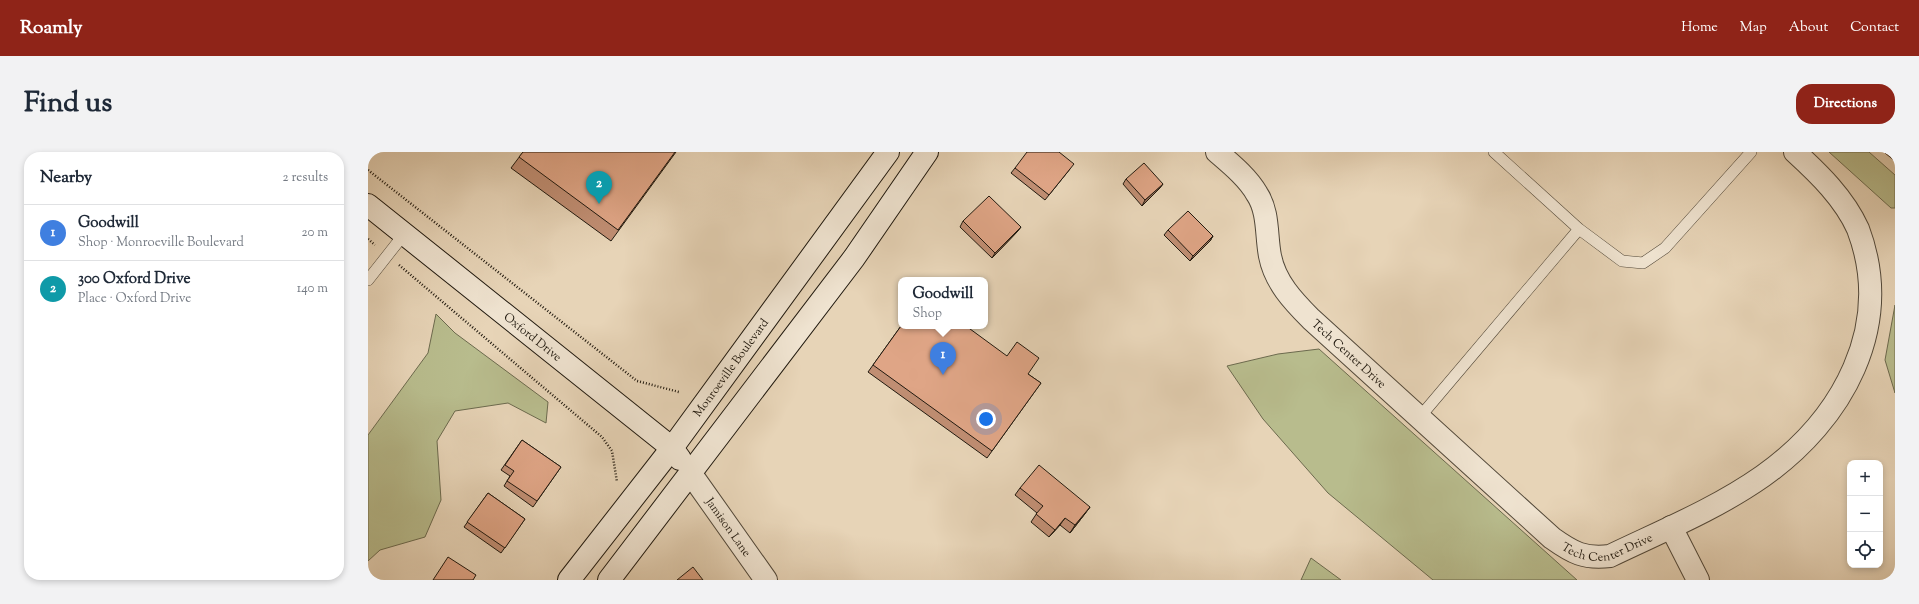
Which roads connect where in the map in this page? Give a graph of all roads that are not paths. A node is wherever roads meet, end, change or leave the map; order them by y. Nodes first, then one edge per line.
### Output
1 (888, 152) edge
2 (927, 152) edge
3 (1218, 152) edge
4 (1494, 152) edge
5 (1751, 152) edge
6 (1795, 152) edge
7 (368, 205) edge
8 (1579, 229) junction
9 (405, 233) junction
10 (368, 280) edge
11 (1419, 418) junction
12 (672, 448) junction
13 (691, 474) junction
14 (1671, 527) junction
15 (569, 580) edge
16 (609, 580) edge
17 (766, 580) edge
18 (1698, 580) edge

1 - 12 street, Monroeville Boulevard
2 - 13 street
3 - 11 street, Tech Center Drive
4 - 8 lane
5 - 8 lane
6 - 14 street, Tech Center Drive
7 - 9 street, Oxford Drive
8 - 11 lane
9 - 10 lane
9 - 12 street, Oxford Drive
11 - 14 street, Tech Center Drive
12 - 13 street, Oxford Drive
12 - 15 street, Monroeville Boulevard
13 - 16 street
13 - 17 street, Jamison Lane
14 - 18 street

